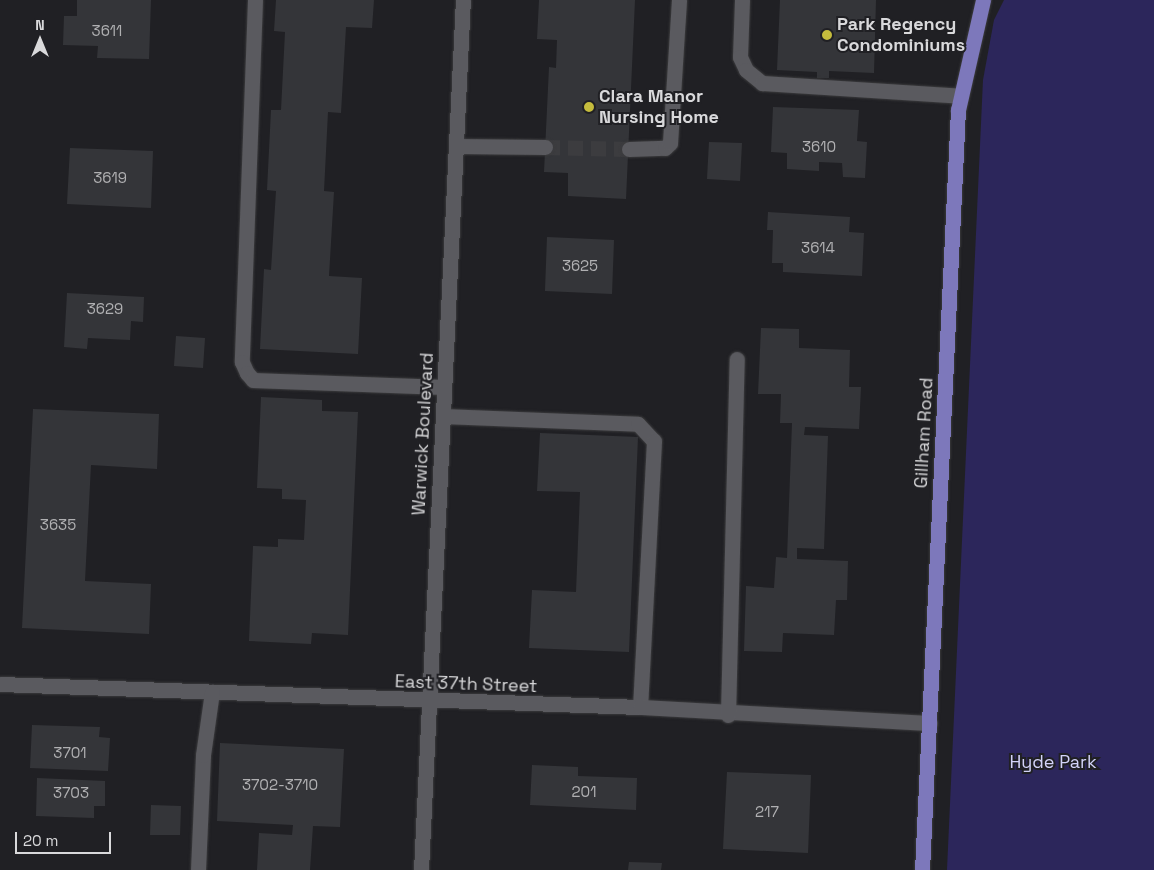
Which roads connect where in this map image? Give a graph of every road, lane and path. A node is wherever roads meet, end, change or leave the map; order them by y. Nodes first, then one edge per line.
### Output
1 (255, 0) edge
2 (463, 0) edge
3 (679, 0) edge
4 (742, 0) edge
5 (979, 3) edge
6 (961, 96) junction
7 (456, 146) junction
8 (545, 147) tunnel mouth
9 (628, 149) tunnel mouth
10 (737, 359) dead end
11 (444, 387) junction
12 (443, 416) junction
13 (0, 684) edge
14 (212, 692) junction
15 (429, 702) junction
16 (640, 707) junction
17 (728, 714) junction
18 (930, 722) junction
19 (198, 870) edge
20 (421, 870) edge
21 (922, 870) edge

1 - 11 street
2 - 7 street, Warwick Boulevard
3 - 9 street
4 - 6 street
5 - 6 main road, Gillham Road
6 - 18 main road, Gillham Road
7 - 8 street
7 - 11 street, Warwick Boulevard
10 - 17 street
11 - 12 street, Warwick Boulevard
12 - 15 street, Warwick Boulevard
12 - 16 street
13 - 14 street, East 37th Street
14 - 15 street, East 37th Street
14 - 19 street
15 - 16 street, East 37th Street
15 - 20 street, Warwick Boulevard
16 - 17 street, East 37th Street
17 - 18 street, East 37th Street
18 - 21 main road, Gillham Road

